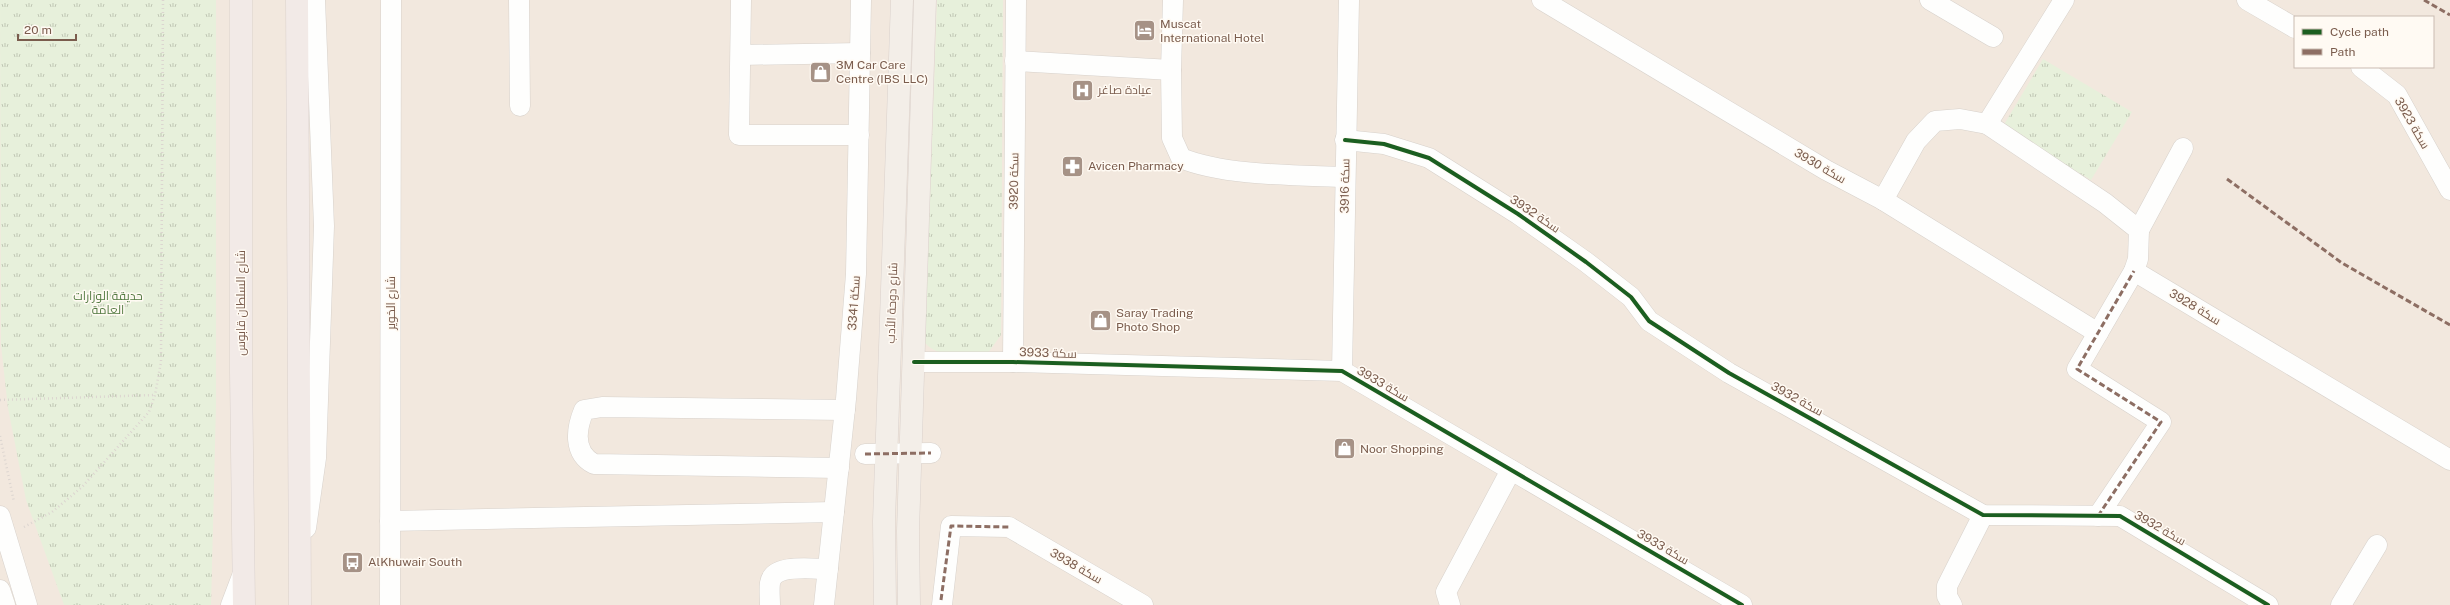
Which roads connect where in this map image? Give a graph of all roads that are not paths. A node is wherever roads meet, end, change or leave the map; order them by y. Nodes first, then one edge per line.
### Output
1 (241, 0) edge
2 (298, 0) edge
3 (315, 0) edge
4 (391, 0) edge
5 (520, 0) edge
6 (741, 0) edge
7 (861, 0) edge
8 (902, 0) edge
9 (925, 0) edge
10 (1016, 0) edge
11 (1173, 0) edge
12 (1349, 0) edge
13 (1542, 0) edge
14 (1930, 0) edge
15 (2064, 0) edge
16 (2247, 0) edge
17 (2294, 27) edge
18 (1993, 37) dead end
19 (860, 53) junction
20 (741, 55) junction
21 (1016, 62) junction
22 (2362, 68) edge
23 (1171, 70) junction
24 (520, 106) dead end
25 (1987, 124) junction
26 (859, 135) junction
27 (1345, 140) junction
28 (2183, 148) dead end
29 (1345, 177) junction
30 (2450, 190) edge
31 (1883, 200) junction
32 (2139, 230) junction
33 (2134, 271) junction
34 (2098, 333) junction
35 (914, 362) junction
36 (1012, 362) junction
37 (1342, 371) junction
38 (844, 410) junction
39 (876, 454) junction
40 (921, 454) junction
41 (2450, 460) edge
42 (839, 468) junction
43 (1511, 470) junction
44 (834, 512) junction
45 (1983, 515) junction
46 (0, 516) edge
47 (2098, 516) junction
48 (390, 522) junction
49 (2377, 545) dead end
50 (300, 557) junction
51 (828, 569) junction
52 (244, 572) junction
53 (0, 590) edge
54 (941, 603) edge
55 (5, 605) edge
56 (27, 605) edge
57 (231, 605) edge
58 (244, 605) edge
59 (300, 605) edge
60 (390, 605) edge
61 (770, 605) edge
62 (824, 605) edge
63 (885, 605) edge
64 (909, 605) edge
65 (1143, 605) edge
66 (1450, 605) edge
67 (1742, 605) edge
68 (1952, 605) edge
69 (2268, 605) edge
70 (2341, 605) edge

1 - 52 highway, شارع السلطان قابوس
2 - 50 highway
3 - 50 street
4 - 48 street, شارع الخوير
5 - 24 street
6 - 20 street
7 - 19 street, سكة 3341
8 - 39 main road, شارع دوحة الأدب
9 - 35 main road, شارع دوحة الأدب
10 - 21 street, سكة 3920
11 - 23 street
12 - 27 street, سكة 3916
13 - 31 street, سكة 3930
14 - 18 street
15 - 25 street
16 - 17 street
19 - 20 street
19 - 26 street, سكة 3341
20 - 26 street
21 - 23 street
21 - 36 street, سكة 3920
22 - 30 street, سكة 3923
23 - 29 street
25 - 31 street
25 - 32 street
26 - 38 street, سكة 3341
27 - 29 street, سكة 3916
27 - 45 street, سكة 3932
28 - 32 street
29 - 37 street, سكة 3916
31 - 34 street, سكة 3930
32 - 33 street
33 - 34 street
33 - 41 street, سكة 3928
34 - 47 street
35 - 36 street, سكة 3933
35 - 40 main road, شارع دوحة الأدب
36 - 37 street, سكة 3933
37 - 43 street, سكة 3933
38 - 42 street, سكة 3341
38 - 42 street
39 - 40 street
39 - 63 main road, شارع دوحة الأدب
40 - 64 main road, شارع دوحة الأدب
42 - 44 street, سكة 3341
43 - 66 street
43 - 67 street, سكة 3933
44 - 48 street
44 - 51 street, سكة 3341
45 - 47 street, سكة 3932
45 - 68 street
46 - 56 street
47 - 69 street, سكة 3932
48 - 60 street, شارع الخوير
49 - 70 street
50 - 59 highway
51 - 61 street
51 - 62 street, سكة 3341
52 - 57 street
52 - 58 highway, شارع السلطان قابوس
53 - 55 street
54 - 65 street, سكة 3938

